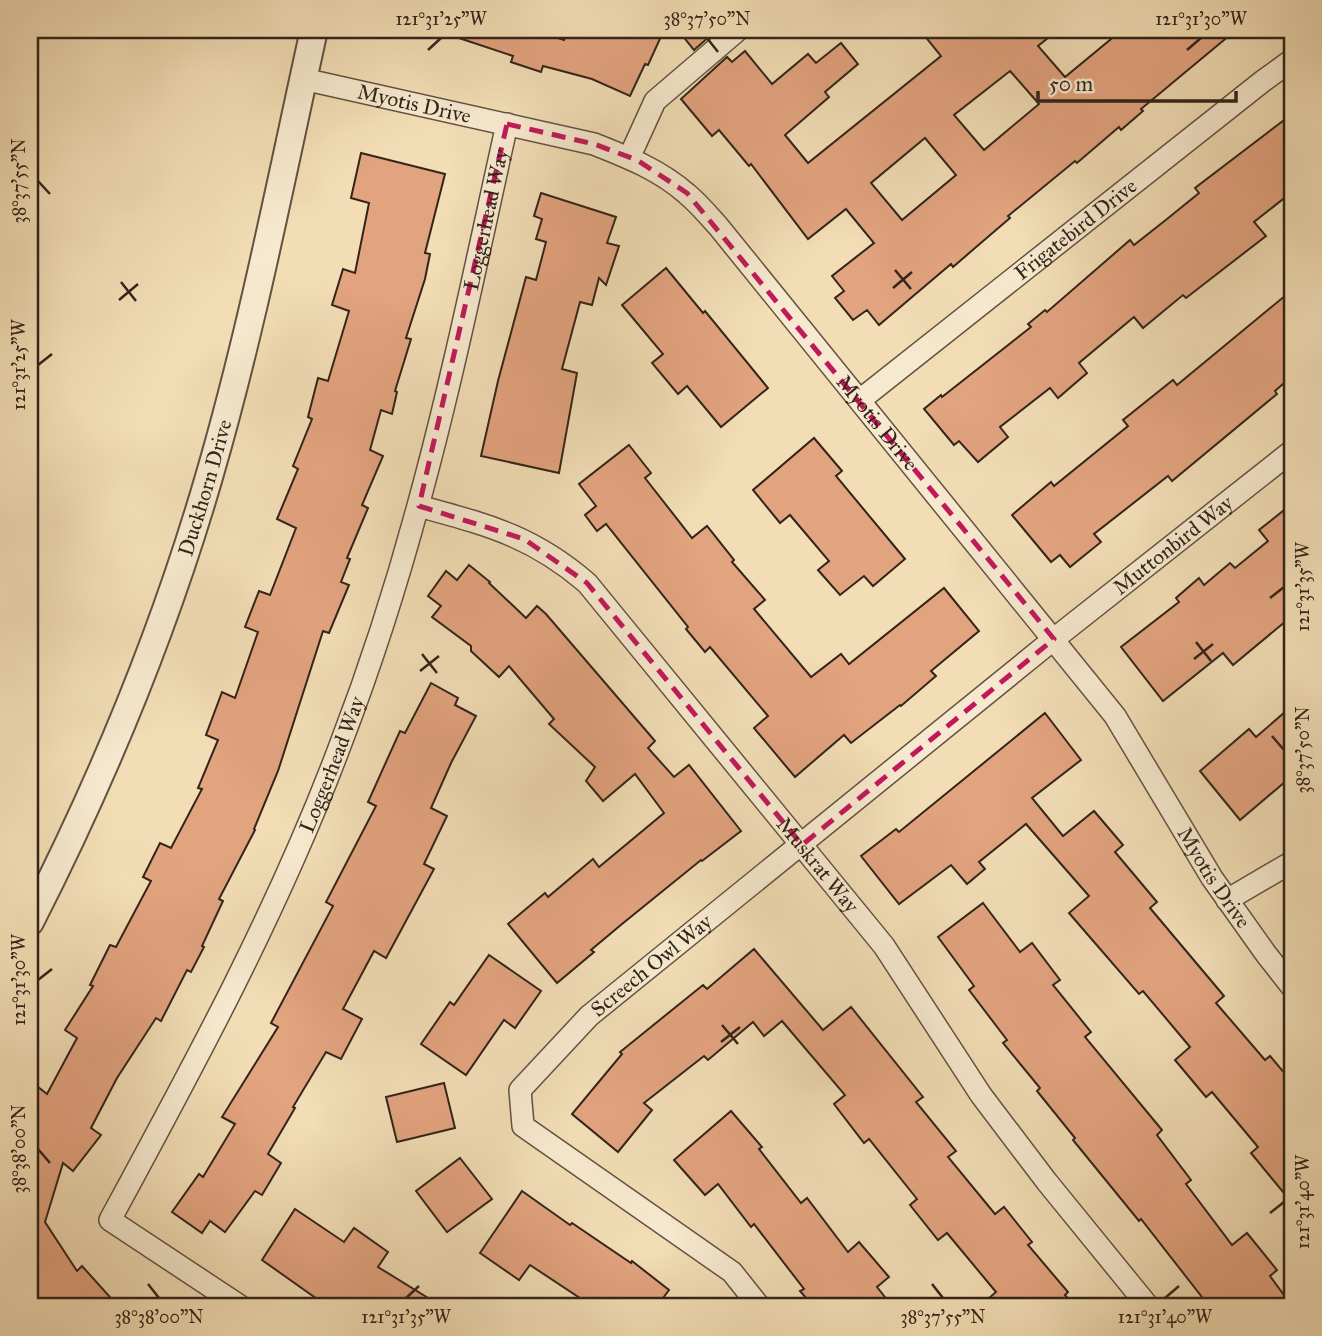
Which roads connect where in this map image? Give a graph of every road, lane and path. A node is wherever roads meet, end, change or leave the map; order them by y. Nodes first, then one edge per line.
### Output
1 (314, 30) edge
2 (738, 30) edge
3 (1292, 60) edge
4 (303, 79) junction
5 (508, 124) junction
6 (629, 158) junction
7 (860, 400) junction
8 (1292, 451) edge
9 (419, 506) junction
10 (1054, 639) junction
11 (802, 845) junction
12 (1292, 862) edge
13 (1227, 900) junction
14 (30, 922) edge
15 (1292, 987) edge
16 (240, 1306) edge
17 (759, 1306) edge
18 (1148, 1306) edge

1 - 4 street, Duckhorn Drive
2 - 6 street
3 - 7 street, Frigatebird Drive
4 - 5 street, Myotis Drive
4 - 14 street, Duckhorn Drive
5 - 6 street, Myotis Drive
5 - 9 street, Loggerhead Way
6 - 7 street, Myotis Drive
7 - 10 street, Myotis Drive
8 - 10 street, Muttonbird Way
9 - 11 street, Muskrat Way
9 - 16 street, Loggerhead Way
10 - 11 street, Screech Owl Way
10 - 13 street, Myotis Drive
11 - 17 street, Screech Owl Way
11 - 18 street, Muskrat Way
12 - 13 street
13 - 15 street, Myotis Drive

